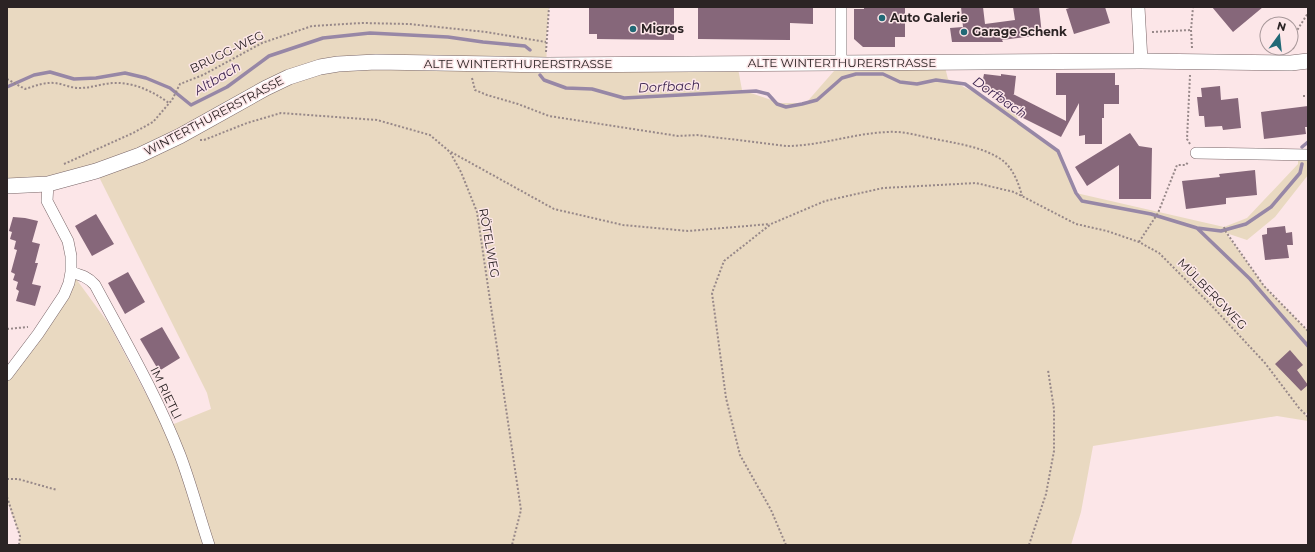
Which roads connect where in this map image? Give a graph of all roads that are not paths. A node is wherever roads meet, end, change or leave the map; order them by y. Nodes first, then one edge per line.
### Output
1 (841, 7) edge
2 (1138, 7) edge
3 (1140, 60) junction
4 (1308, 61) edge
5 (376, 62) joint
6 (841, 63) junction
7 (1196, 153) road end
8 (1308, 155) edge
9 (48, 184) junction
10 (7, 186) edge
11 (71, 272) junction
12 (7, 376) edge
13 (209, 545) edge

1 - 6 street
2 - 3 street
3 - 4 main road, ALTE WINTERTHURERSTRASSE
3 - 6 main road, ALTE WINTERTHURERSTRASSE
5 - 6 main road, ALTE WINTERTHURERSTRASSE
5 - 9 main road, WINTERTHURERSTRASSE
7 - 8 street
9 - 10 main road, WINTERTHURERSTRASSE
9 - 11 street
11 - 12 street
11 - 13 street, IM RIETLI

